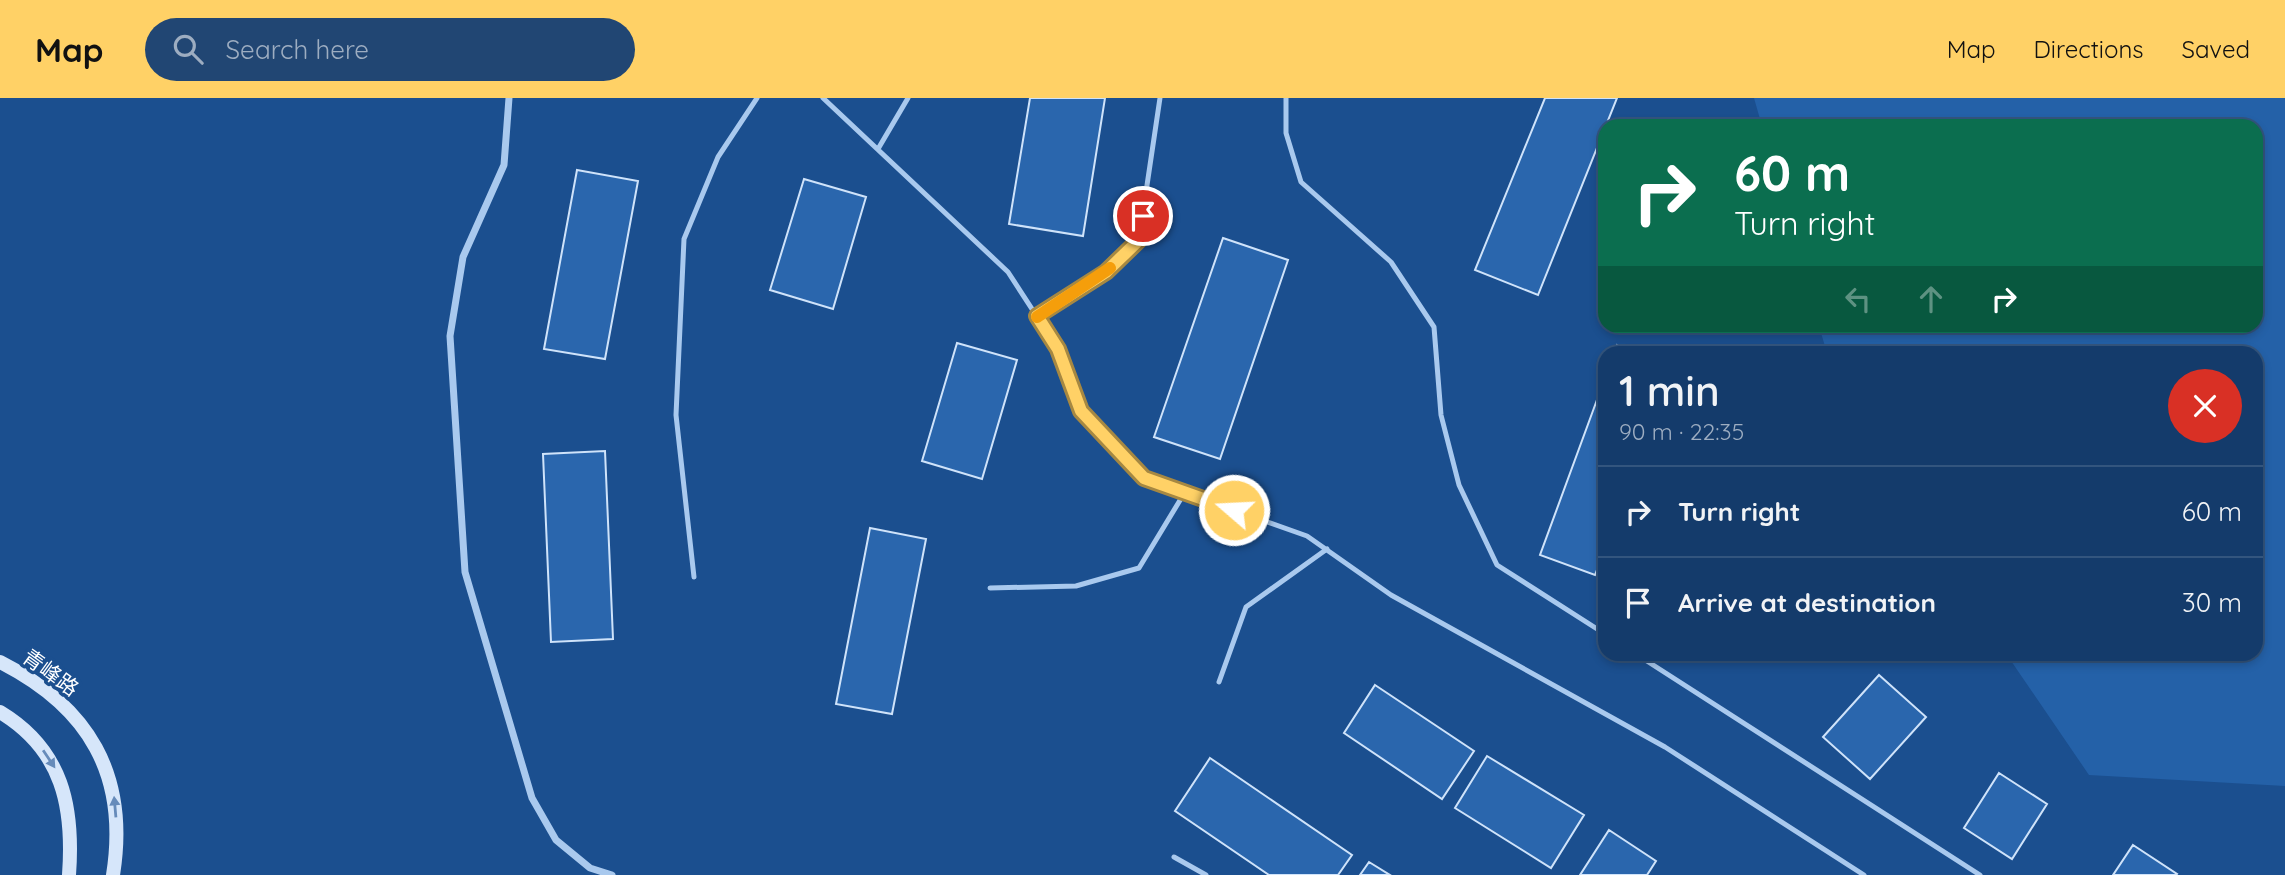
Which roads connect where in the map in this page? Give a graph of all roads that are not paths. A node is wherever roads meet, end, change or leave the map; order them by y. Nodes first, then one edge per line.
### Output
1 (509, 98) edge
2 (757, 98) edge
3 (823, 98) edge
4 (908, 98) edge
5 (1160, 98) edge
6 (1286, 98) edge
7 (878, 149) junction
8 (1037, 316) junction
9 (1185, 492) junction
10 (1327, 549) junction
11 (694, 577) dead end
12 (990, 588) dead end
13 (1598, 630) edge
14 (1647, 661) edge
15 (0, 662) edge
16 (1219, 682) dead end
17 (0, 712) edge
18 (1174, 857) dead end
19 (69, 875) edge
20 (113, 875) edge
21 (612, 875) edge
22 (1206, 875) edge
23 (1864, 875) edge
24 (1980, 875) edge

1 - 21 street
2 - 11 lane
3 - 7 lane
4 - 7 lane
5 - 8 lane
6 - 13 lane
7 - 8 lane
8 - 9 lane
9 - 10 lane
9 - 12 lane
10 - 16 lane
10 - 23 lane
14 - 24 lane
20 -> 15 main road, 青峰路
17 -> 19 main road
18 - 22 lane

